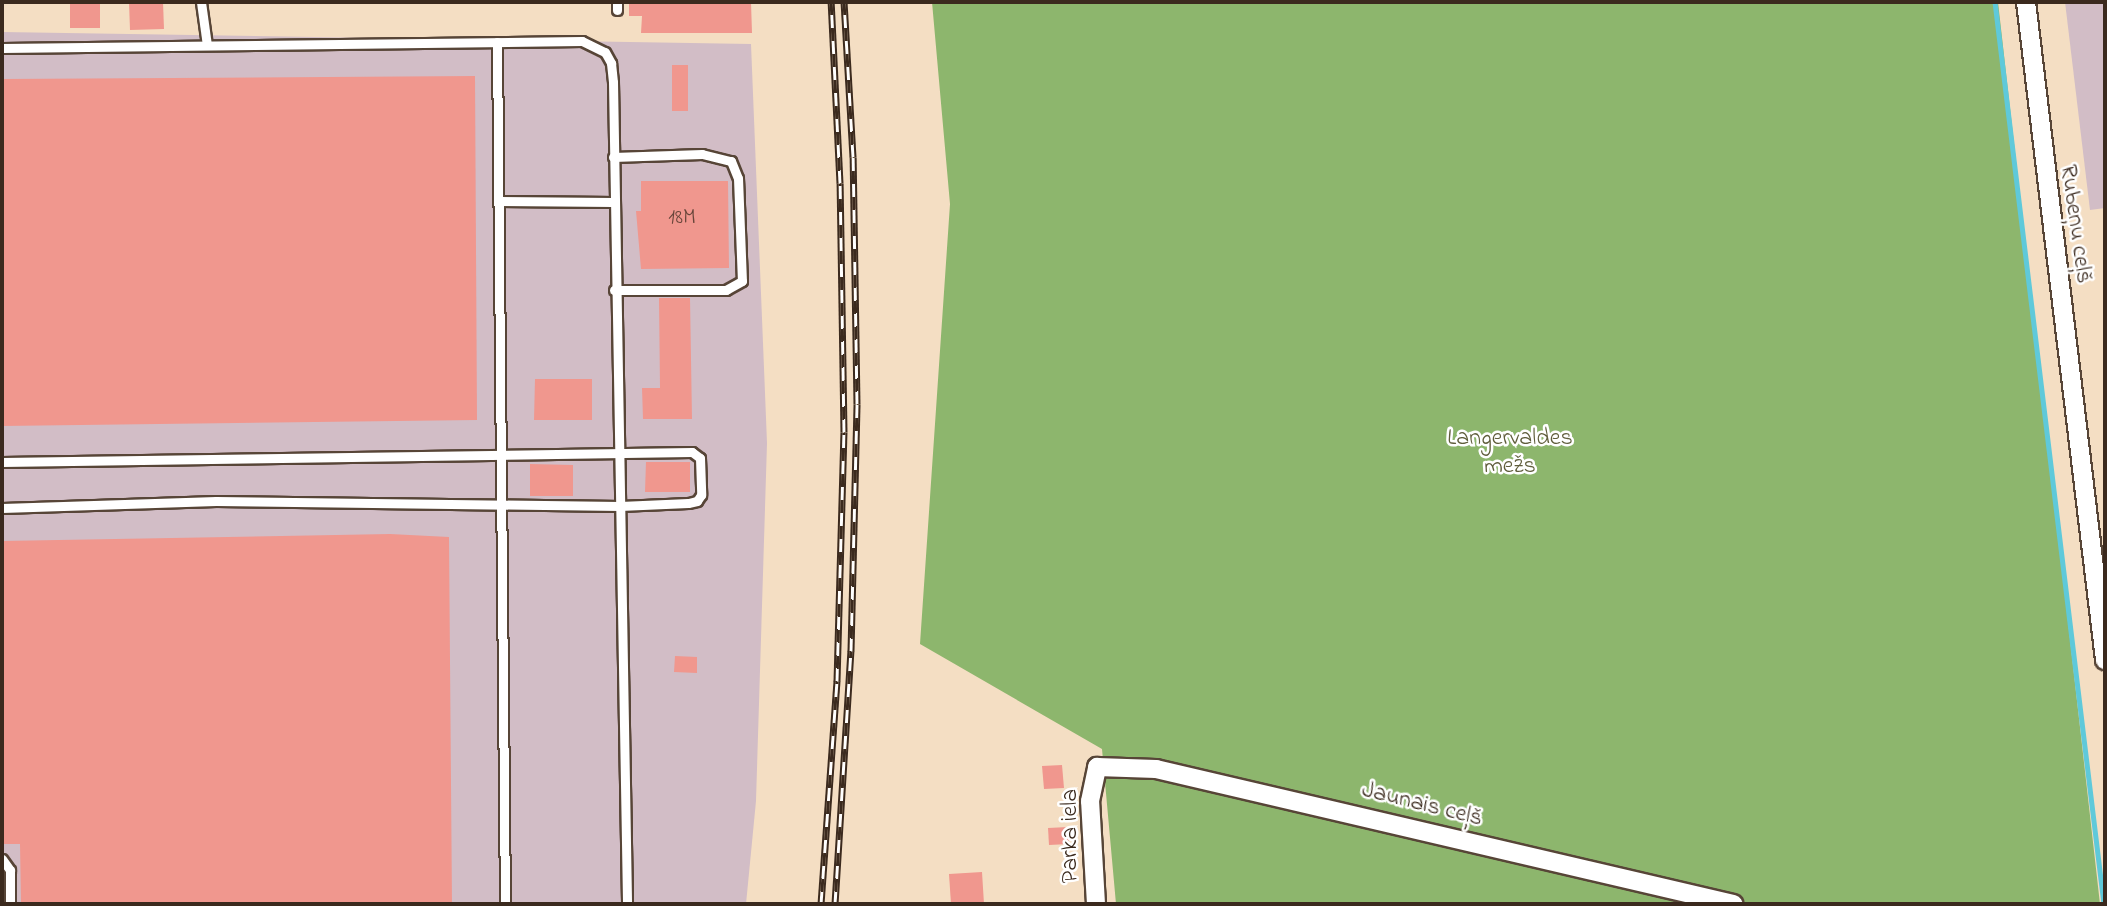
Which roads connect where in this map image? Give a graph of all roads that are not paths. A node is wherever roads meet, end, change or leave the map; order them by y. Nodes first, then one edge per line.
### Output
1 (201, 2) edge
2 (2026, 2) edge
3 (497, 42) junction
4 (207, 45) junction
5 (2, 48) edge
6 (613, 157) junction
7 (499, 201) junction
8 (613, 202) junction
9 (614, 290) junction
10 (502, 456) junction
11 (620, 456) junction
12 (2, 462) edge
13 (502, 503) junction
14 (620, 506) junction
15 (2, 508) edge
16 (2105, 660) edge
17 (1097, 767) joint
18 (2, 859) edge
19 (10, 904) edge
20 (505, 904) edge
21 (627, 904) edge
22 (1096, 904) edge
23 (1733, 904) edge

1 - 4 lane
2 - 16 street, Rubeņu ceļš
3 - 4 lane
3 - 6 lane
3 - 7 lane
4 - 5 lane
6 - 8 lane
6 - 9 lane
7 - 8 lane
7 - 10 lane
8 - 9 lane
9 - 11 lane
10 - 11 lane
10 - 12 lane
10 - 13 lane
11 - 14 lane
11 - 14 lane
13 - 14 lane
13 - 15 lane
13 - 20 lane
14 - 21 lane
17 - 22 street, Parka iela
17 - 23 street, Jaunais ceļš
18 - 19 lane

